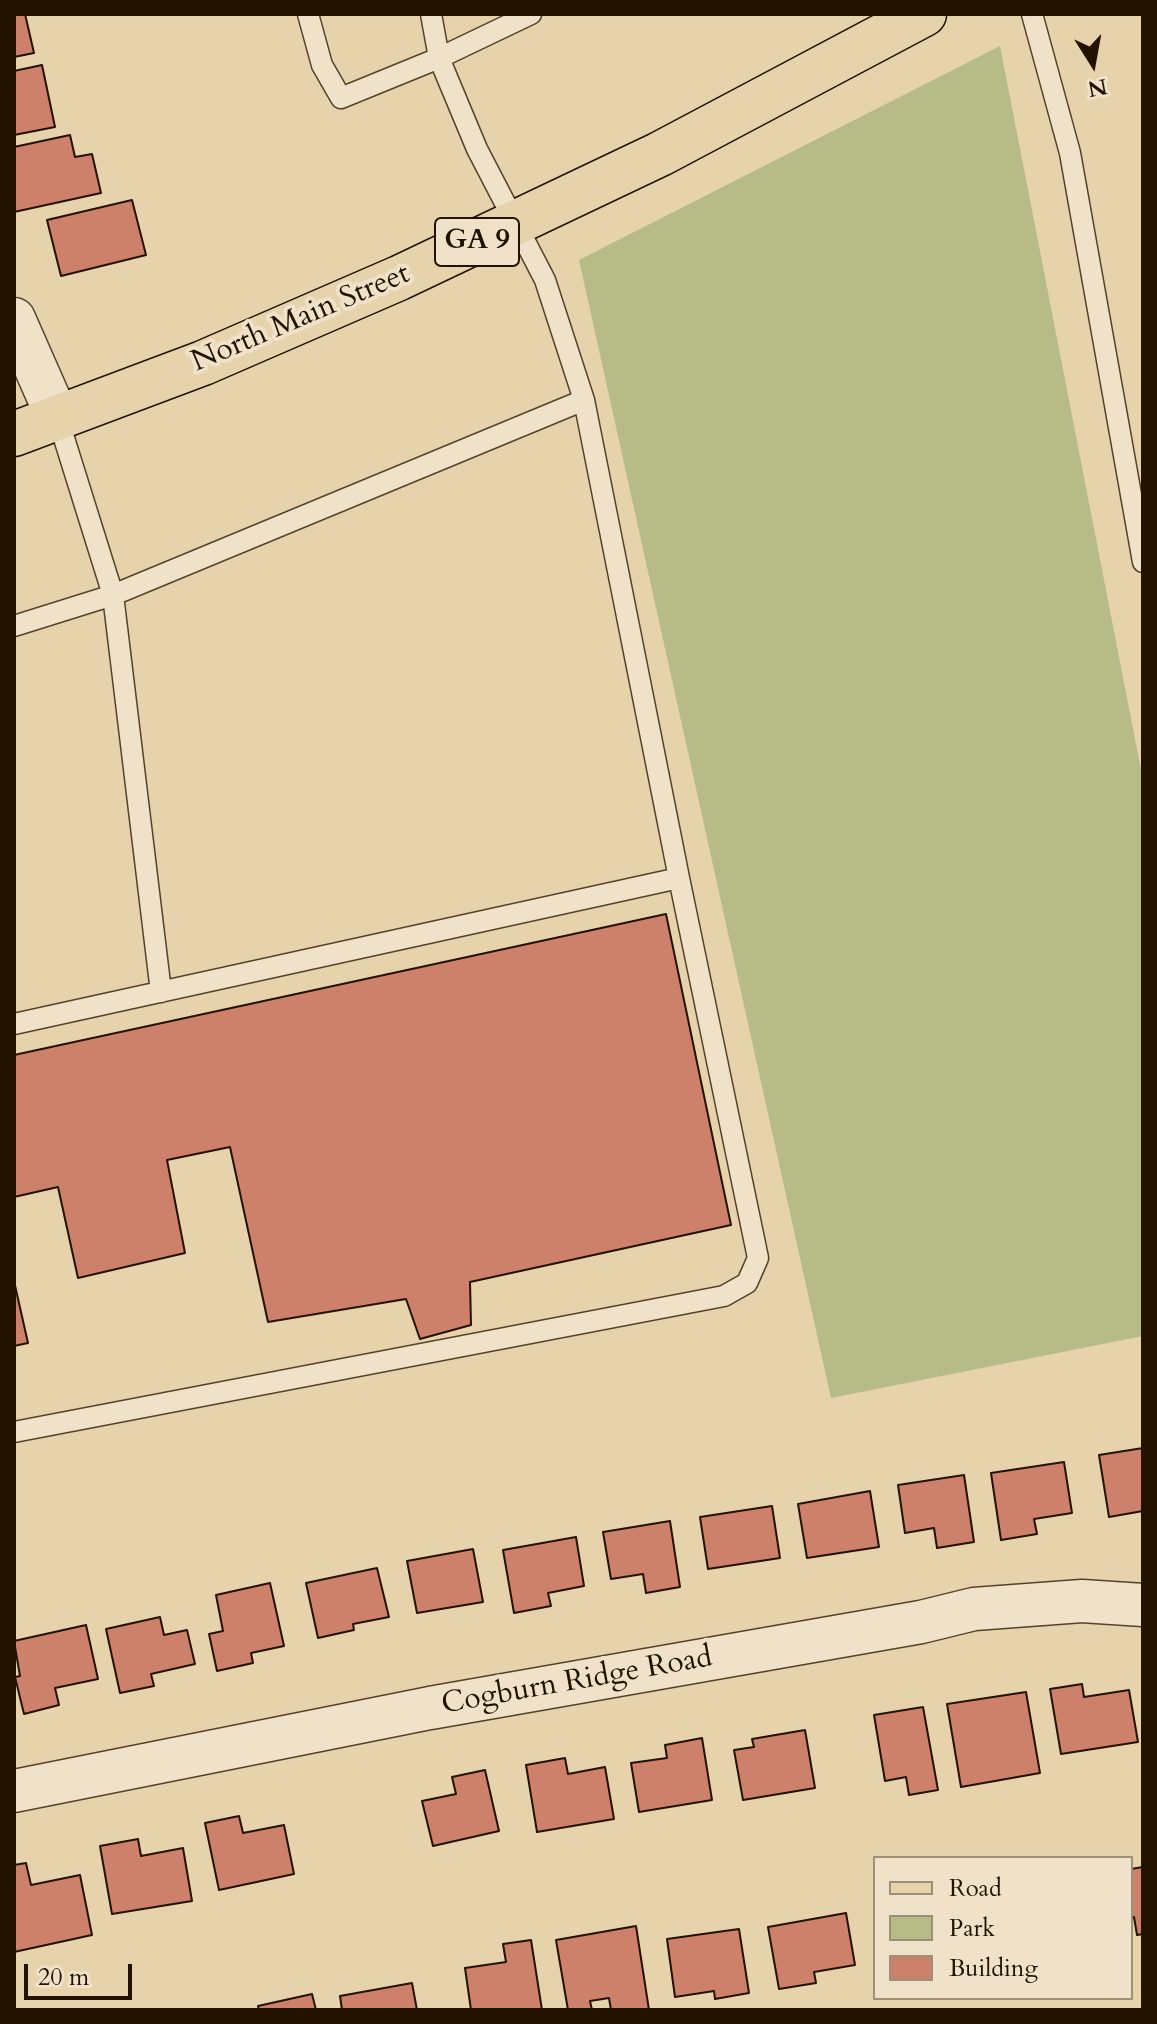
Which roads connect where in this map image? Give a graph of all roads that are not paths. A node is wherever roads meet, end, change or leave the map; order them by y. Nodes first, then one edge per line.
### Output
1 (308, 14) edge
2 (431, 14) edge
3 (531, 14) edge
4 (924, 14) edge
5 (1032, 14) edge
6 (439, 58) junction
7 (517, 223) junction
8 (14, 319) edge
9 (584, 400) junction
10 (58, 419) junction
11 (14, 434) edge
12 (1143, 562) edge
13 (113, 595) junction
14 (14, 626) edge
15 (679, 878) junction
16 (161, 992) junction
17 (14, 1024) edge
18 (14, 1432) edge
19 (1143, 1605) edge
20 (14, 1791) edge

1 - 6 lane
2 - 6 lane
3 - 6 lane
4 - 7 main road, North Main Street / GA 9
5 - 12 lane
6 - 7 lane
7 - 9 lane
7 - 10 main road, North Main Street / GA 9
8 - 10 street
9 - 13 lane
9 - 15 lane
10 - 11 main road, North Main Street / GA 9
10 - 13 lane
13 - 14 lane
13 - 16 lane
15 - 16 lane
15 - 18 lane
16 - 17 lane
19 - 20 street, Cogburn Ridge Road

